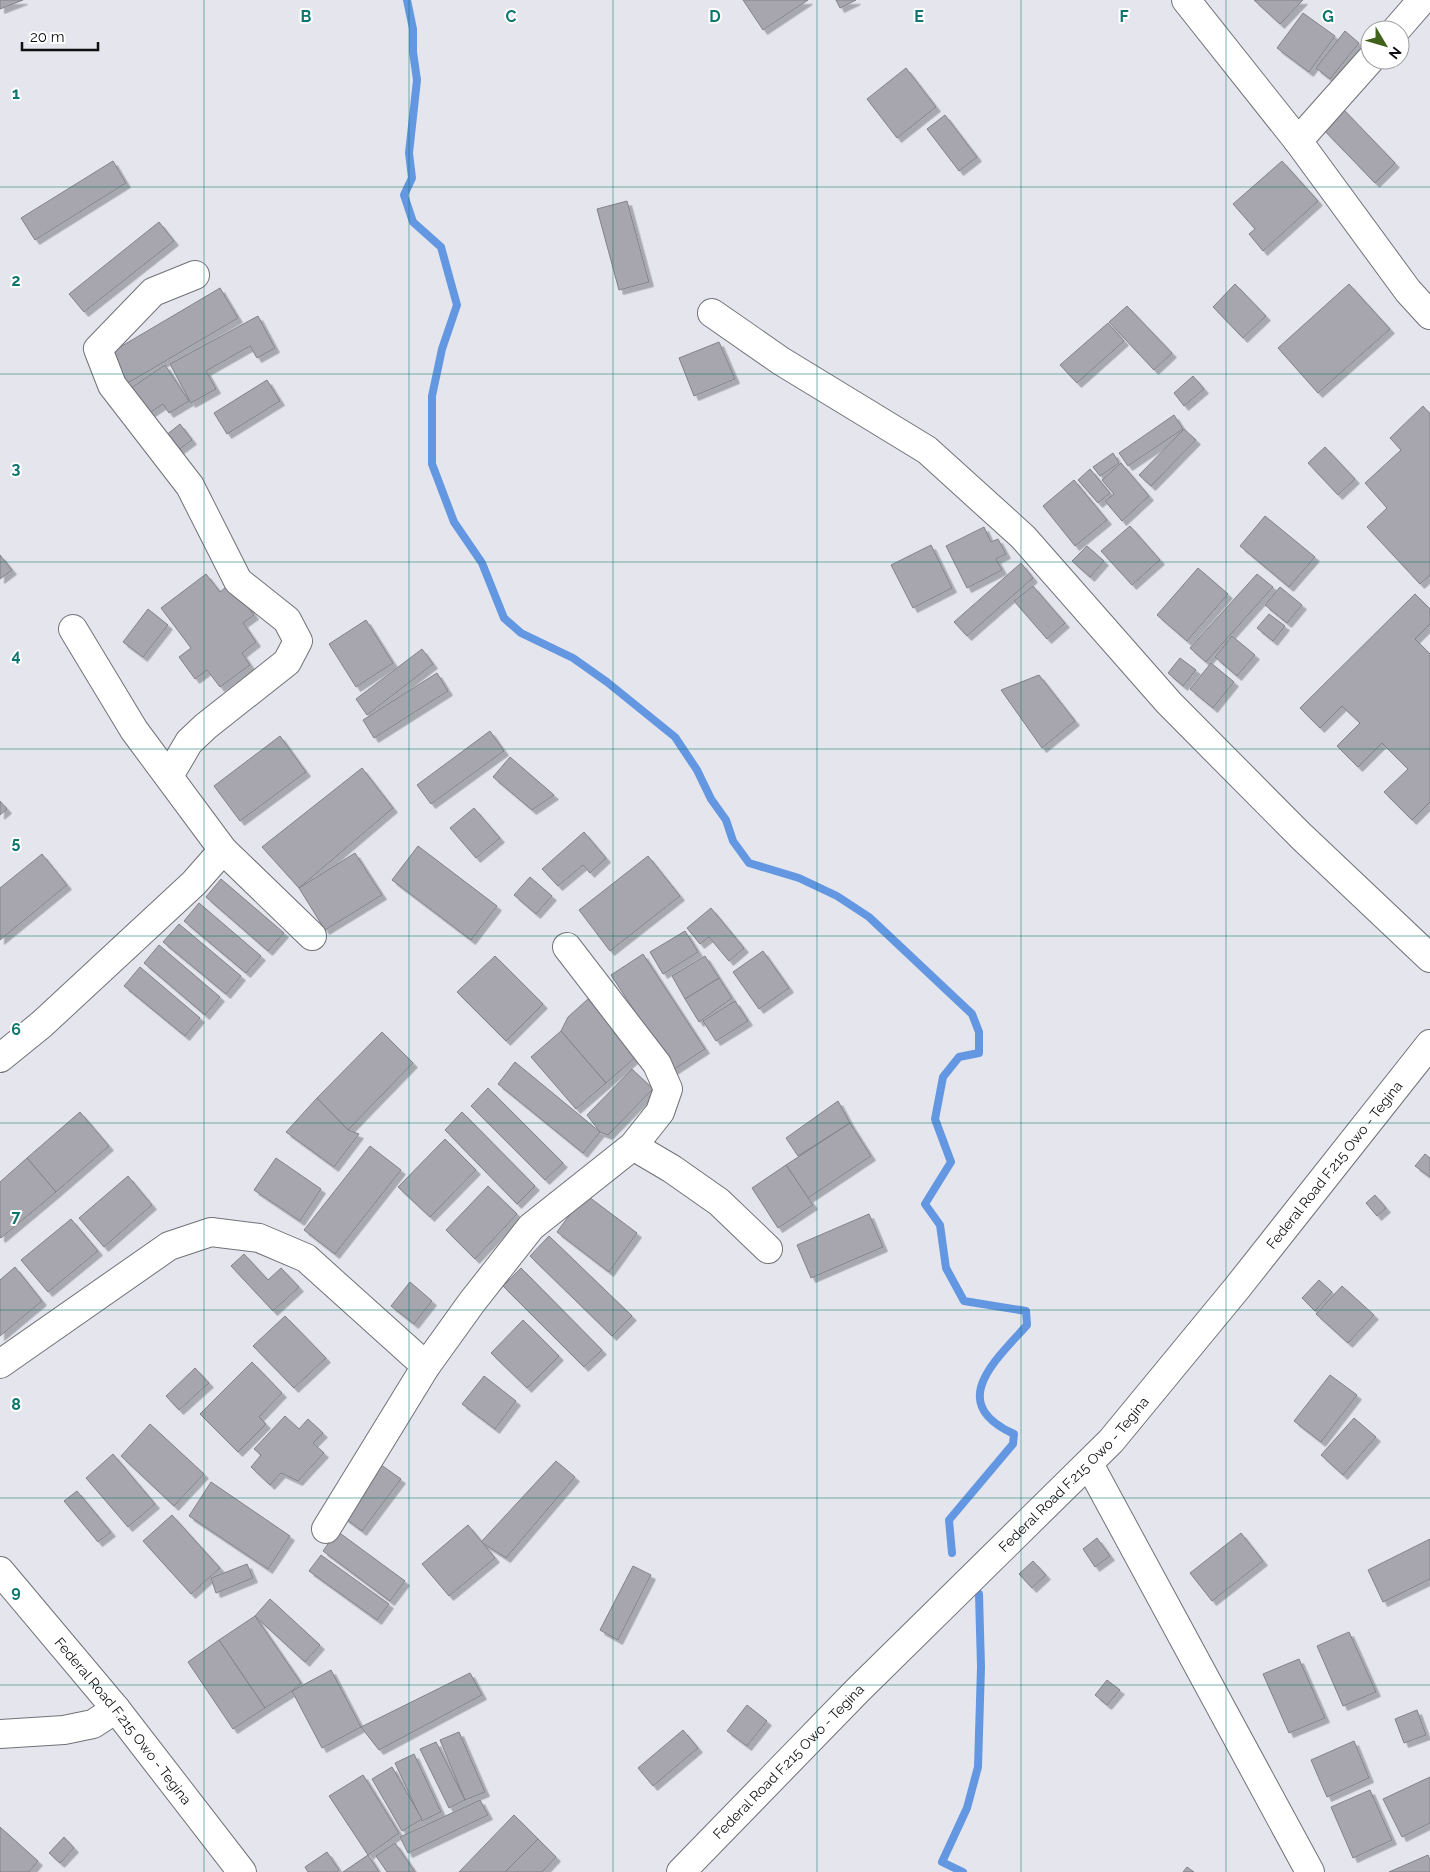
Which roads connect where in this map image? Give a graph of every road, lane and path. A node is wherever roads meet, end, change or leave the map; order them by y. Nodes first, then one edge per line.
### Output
1 (1186, 0) edge
2 (1422, 0) edge
3 (1405, 20) edge
4 (1361, 70) edge
5 (1298, 141) junction
6 (195, 275) dead end
7 (712, 313) dead end
8 (1430, 315) edge
9 (73, 630) dead end
10 (170, 776) junction
11 (223, 850) junction
12 (312, 936) dead end
13 (567, 947) dead end
14 (1430, 958) edge
15 (1430, 1044) edge
16 (0, 1058) edge
17 (633, 1146) junction
18 (768, 1249) dead end
19 (0, 1364) edge
20 (426, 1366) junction
21 (1089, 1464) junction
22 (326, 1529) dead end
23 (0, 1571) edge
24 (116, 1709) junction
25 (0, 1734) edge
26 (242, 1872) edge
27 (681, 1872) edge
28 (1310, 1872) edge

1 - 5 street
2 - 3 street
4 - 5 street
5 - 8 street
6 - 10 street
7 - 14 street
9 - 10 street
10 - 11 street
11 - 12 street
11 - 16 street
13 - 17 street
15 - 21 street, Federal Road F.215 Owo - Tegina
17 - 18 street
17 - 20 street
19 - 20 street
20 - 22 street
21 - 27 street, Federal Road F.215 Owo - Tegina
21 - 28 street
23 - 24 street, Federal Road F.215 Owo - Tegina
24 - 25 street
24 - 26 street, Federal Road F.215 Owo - Tegina

